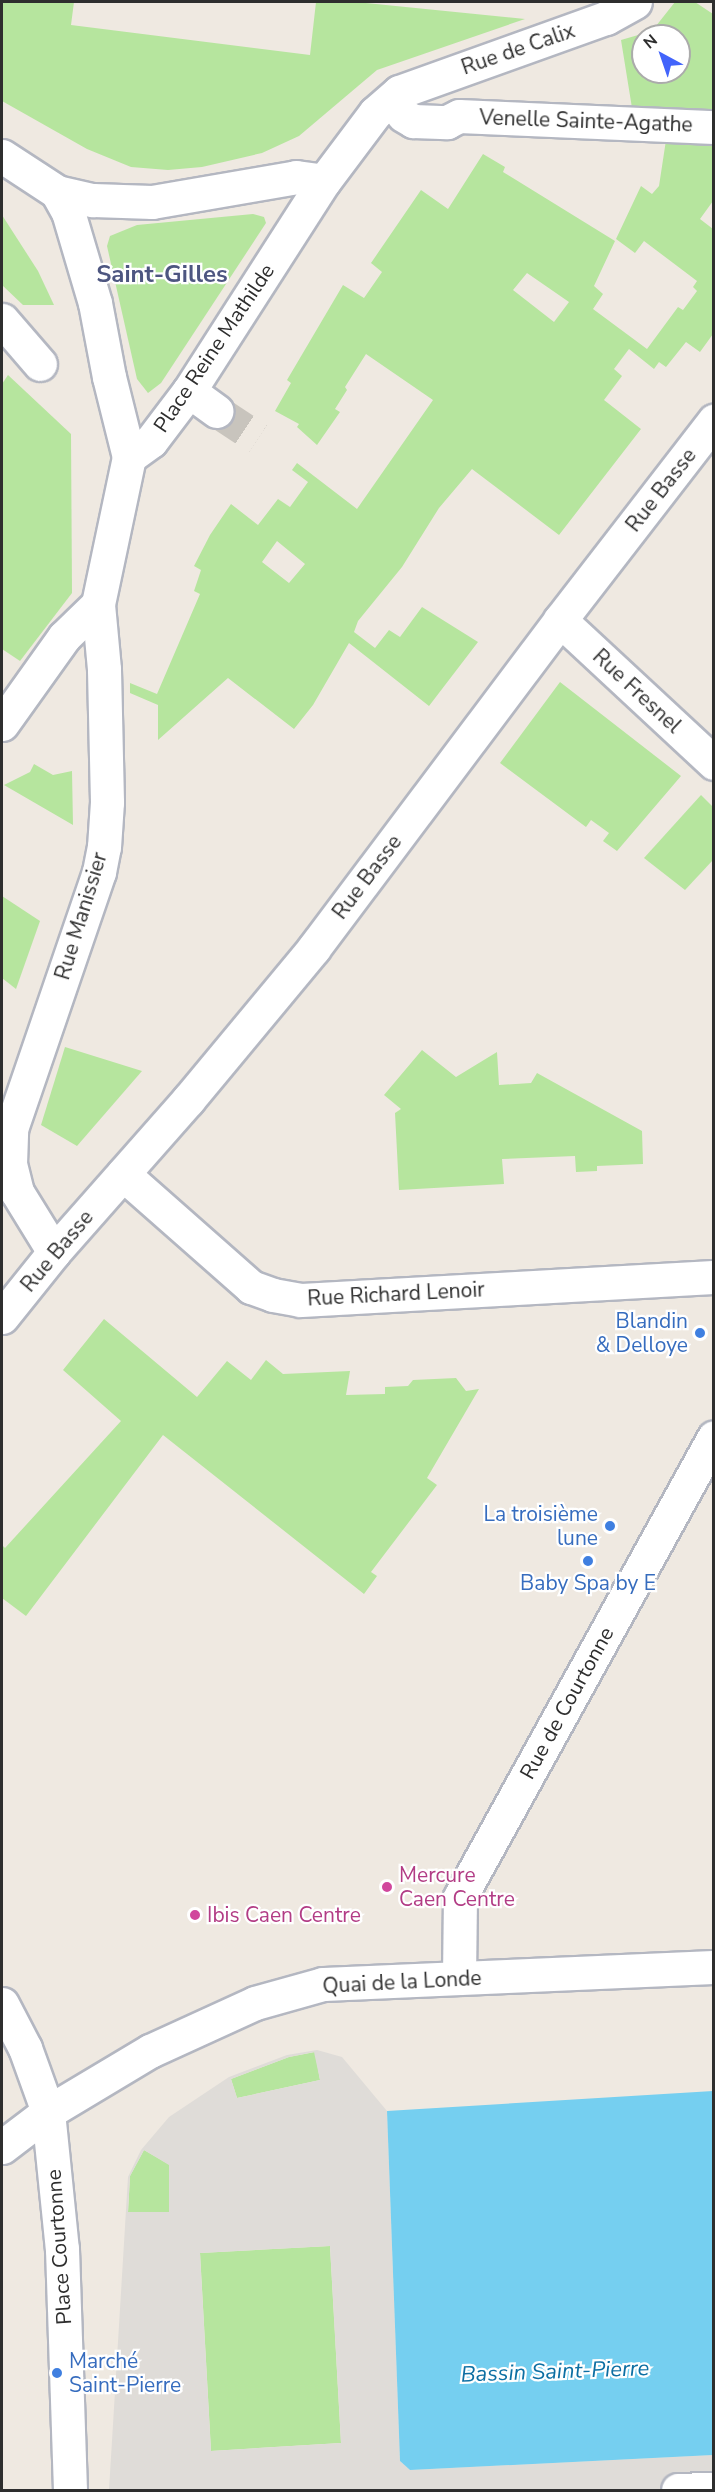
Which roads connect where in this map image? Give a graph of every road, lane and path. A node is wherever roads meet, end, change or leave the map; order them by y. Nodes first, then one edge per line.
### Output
1 (635, 2) edge
2 (432, 106) junction
3 (714, 127) edge
4 (2, 156) edge
5 (324, 181) junction
6 (57, 192) junction
7 (2, 320) edge
8 (40, 364) dead end
9 (189, 392) junction
10 (217, 411) tunnel mouth
11 (714, 422) edge
12 (129, 457) junction
13 (98, 604) junction
14 (560, 620) junction
15 (2, 724) edge
16 (714, 763) edge
17 (123, 1174) junction
18 (54, 1252) junction
19 (714, 1277) edge
20 (2, 1317) edge
21 (714, 1437) edge
22 (714, 1967) edge
23 (459, 1978) junction
24 (2, 2004) edge
25 (48, 2112) junction
26 (2, 2147) edge
27 (714, 2489) edge
28 (70, 2490) edge
29 (678, 2490) edge

1 - 2 street, Rue de Calix
2 - 3 street, Venelle Sainte-Agathe
2 - 5 street, Place Reine Mathilde
4 - 6 street
5 - 6 street
5 - 9 street, Place Reine Mathilde
6 - 12 street, Place Reine Mathilde
7 - 8 street
9 - 10 street
9 - 12 street, Place Reine Mathilde
11 - 14 street, Rue Basse
12 - 13 street, Rue Manissier
13 - 15 street
13 - 18 street, Rue Manissier
14 - 16 street, Rue Fresnel
14 - 17 street, Rue Basse
17 - 18 street, Rue Basse
17 - 19 street, Rue Richard Lenoir
18 - 20 street, Rue Basse
21 - 23 street, Rue de Courtonne
22 - 23 street, Quai de la Londe
23 - 25 street, Quai de la Londe
24 - 25 street, Place Courtonne
25 - 26 street, Quai de la Londe
25 - 28 street, Place Courtonne
27 - 29 street

